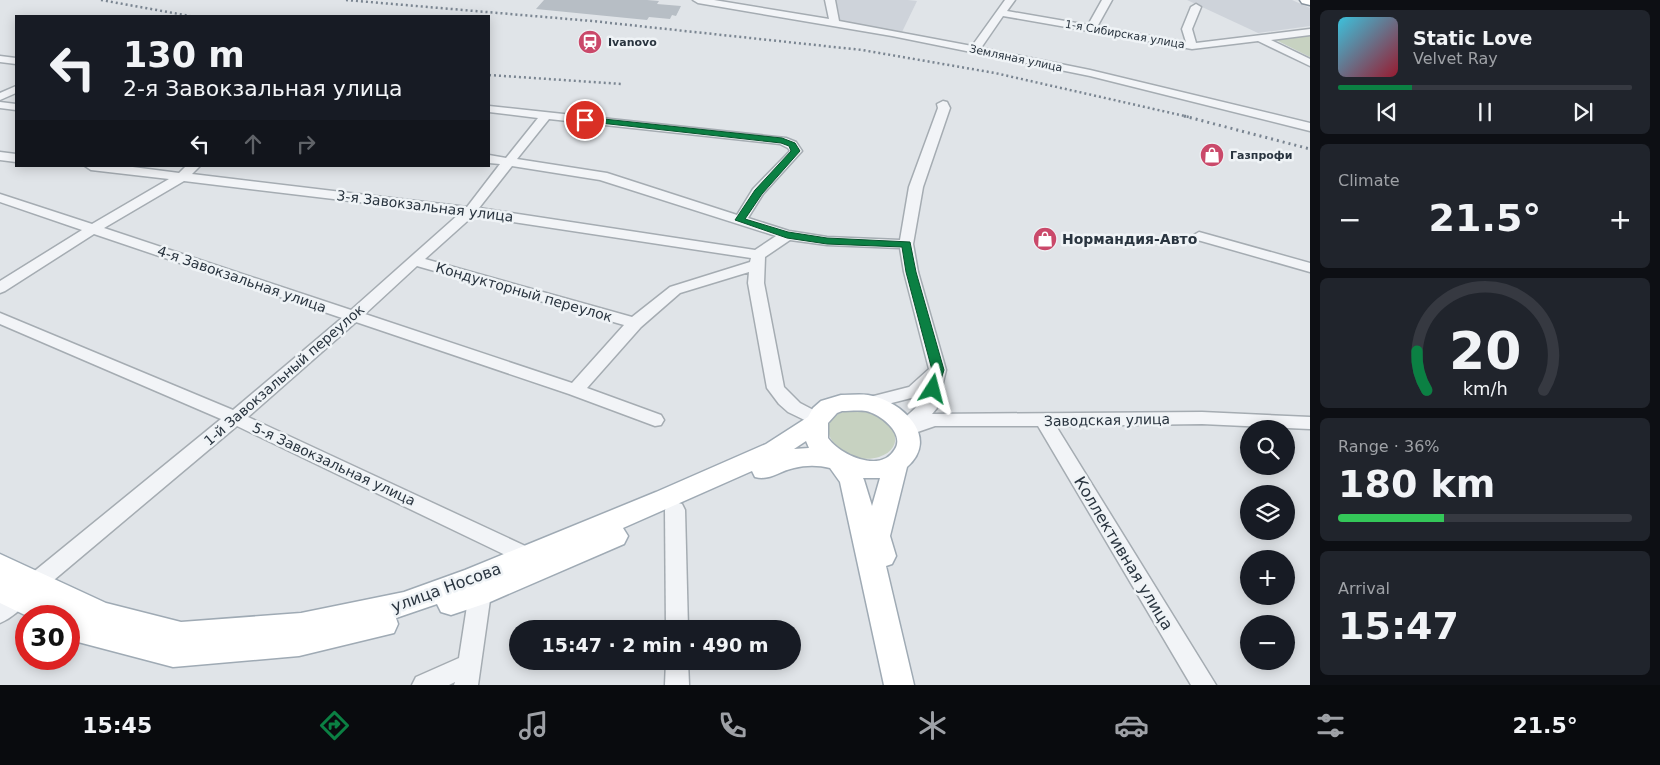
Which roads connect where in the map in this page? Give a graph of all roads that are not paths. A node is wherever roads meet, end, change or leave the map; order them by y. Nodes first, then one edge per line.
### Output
1 (698, 0) edge
2 (830, 0) edge
3 (1010, 0) edge
4 (1107, 0) edge
5 (720, 1) edge
6 (1196, 7) dead end
7 (1000, 13) junction
8 (835, 24) junction
9 (1091, 29) junction
10 (1310, 32) edge
11 (1262, 39) junction
12 (1192, 46) junction
13 (974, 50) junction
14 (0, 59) edge
15 (15, 61) edge
16 (1310, 63) edge
17 (15, 89) edge
18 (0, 97) edge
19 (943, 104) dead end
20 (0, 105) edge
21 (15, 107) edge
22 (490, 109) edge
23 (546, 115) junction
24 (1310, 128) edge
25 (796, 149) joint
26 (0, 156) edge
27 (15, 158) edge
28 (490, 159) edge
29 (510, 161) junction
30 (99, 167) edge
31 (193, 167) edge
32 (182, 177) junction
33 (0, 198) edge
34 (470, 211) junction
35 (740, 220) junction
36 (93, 229) junction
37 (787, 235) junction
38 (1199, 236) dead end
39 (906, 244) junction
40 (758, 260) junction
41 (414, 262) junction
42 (1310, 268) edge
43 (0, 288) edge
44 (352, 316) junction
45 (0, 318) edge
46 (634, 323) junction
47 (938, 370) junction
48 (575, 390) junction
49 (868, 403) junction
50 (235, 418) junction
51 (655, 420) dead end
52 (817, 421) junction
53 (1044, 421) junction
54 (1310, 423) edge
55 (906, 428) junction
56 (837, 461) junction
57 (896, 463) junction
58 (670, 505) junction
59 (527, 556) junction
60 (0, 565) edge
61 (477, 586) junction
62 (13, 596) edge
63 (31, 605) edge
64 (676, 620) edge
65 (80, 629) edge
66 (677, 670) edge
67 (468, 674) edge
68 (424, 685) edge
69 (677, 685) edge
70 (899, 685) edge
71 (914, 685) edge
72 (1204, 685) edge

1 - 5 street, Земляная улица
2 - 8 street
3 - 7 street
4 - 9 street
5 - 8 street, Земляная улица
6 - 12 street
7 - 9 street, 1-я Сибирская улица
7 - 13 street
8 - 13 street, Земляная улица
9 - 12 street, 1-я Сибирская улица
10 - 11 street, 1-я Сибирская улица
11 - 12 street, 1-я Сибирская улица
11 - 16 street
13 - 24 street, Земляная улица
14 - 15 street
17 - 18 street
19 - 39 street
20 - 21 street
22 - 23 street
23 - 25 street
23 - 29 street, 1-й Завокзальный переулок
25 - 35 street
26 - 27 street
28 - 29 street
29 - 34 street, 1-й Завокзальный переулок
29 - 35 street
30 - 32 street, 3-я Завокзальная улица
31 - 32 street
32 - 34 street, 3-я Завокзальная улица
32 - 36 street
33 - 36 street, 4-я Завокзальная улица
34 - 40 street, 3-я Завокзальная улица
34 - 41 street, 1-й Завокзальный переулок
35 - 37 street
36 - 43 street
36 - 44 street, 4-я Завокзальная улица
37 - 39 street
37 - 40 street
38 - 42 street
39 - 47 street
40 - 46 street
40 - 52 street
41 - 44 street, 1-й Завокзальный переулок
41 - 46 street, Кондукторный переулок
44 - 48 street, 4-я Завокзальная улица
44 - 50 street, 1-й Завокзальный переулок
45 - 50 street, 5-я Завокзальная улица
46 - 48 street
47 - 49 street
47 - 55 street
48 - 51 street, 4-я Завокзальная улица
49 - 52 main road
49 - 55 main road
50 - 59 street, 5-я Завокзальная улица
50 - 62 street, 1-й Завокзальный переулок
52 - 56 main road
52 - 58 main road, улица Носова
53 - 54 street, Заводская улица
53 - 55 street, Заводская улица
53 - 72 street, Коллективная улица
55 - 57 main road
56 - 57 main road
56 - 58 main road, улица Носова
56 - 70 main road
57 - 71 main road
58 - 59 main road, улица Носова
58 - 61 main road, улица Носова
58 - 64 street
59 - 61 main road, улица Носова
60 - 62 main road, улица Носова
61 - 62 main road, улица Носова
61 - 65 main road, улица Носова
61 - 67 street
62 - 63 main road, улица Носова
66 - 69 street
67 - 68 street

